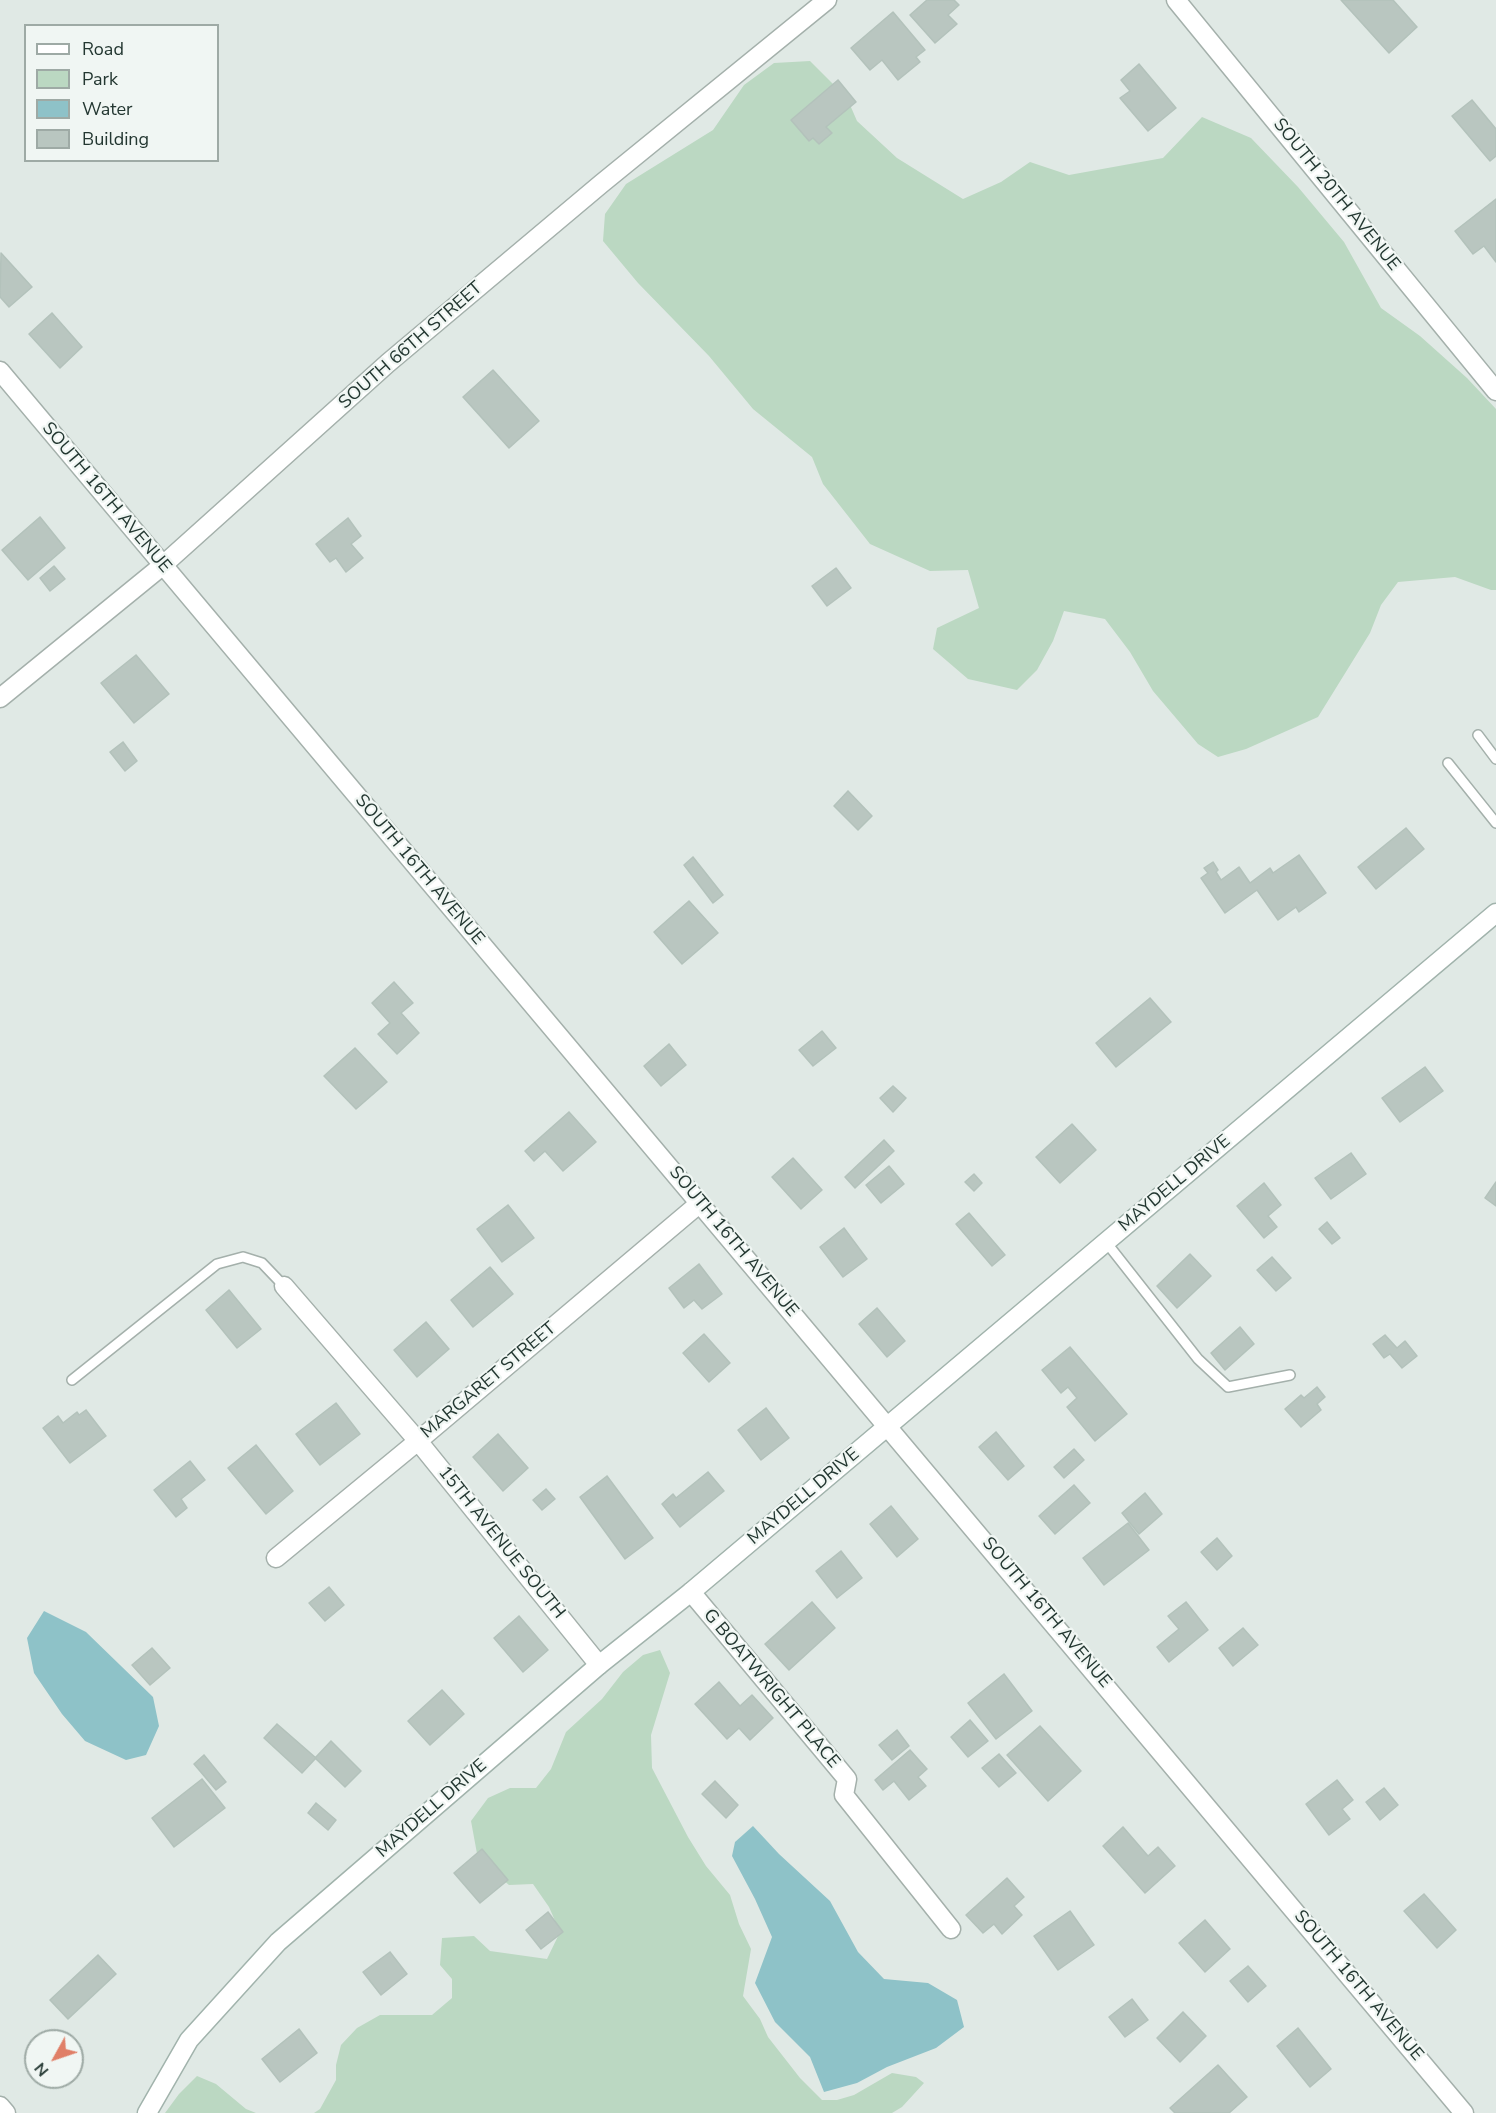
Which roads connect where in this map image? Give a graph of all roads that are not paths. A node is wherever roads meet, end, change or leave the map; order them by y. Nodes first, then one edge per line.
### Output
1 (827, 0) edge
2 (1176, 0) edge
3 (0, 371) edge
4 (1496, 391) edge
5 (162, 566) junction
6 (0, 698) edge
7 (1478, 735) dead end
8 (1496, 759) edge
9 (1448, 763) dead end
10 (1496, 823) edge
11 (1496, 913) edge
12 (700, 1203) junction
13 (1106, 1242) junction
14 (284, 1286) joint
15 (1290, 1375) dead end
16 (72, 1380) dead end
17 (888, 1426) junction
18 (418, 1442) junction
19 (276, 1558) dead end
20 (691, 1592) junction
21 (599, 1665) junction
22 (951, 1929) dead end
23 (0, 2106) edge
24 (6, 2113) edge
25 (147, 2113) edge
26 (1464, 2113) edge

1 - 5 street, SOUTH 66TH STREET
2 - 4 street, SOUTH 20TH AVENUE
3 - 5 street, SOUTH 16TH AVENUE
5 - 6 street, SOUTH 66TH STREET
5 - 12 street, SOUTH 16TH AVENUE
7 - 8 lane
9 - 10 lane
11 - 13 street, MAYDELL DRIVE
12 - 17 street, SOUTH 16TH AVENUE
12 - 18 street, MARGARET STREET
13 - 15 lane
13 - 17 street, MAYDELL DRIVE
14 - 16 lane
14 - 18 street, 15TH AVENUE SOUTH
17 - 20 street, MAYDELL DRIVE
17 - 26 street, SOUTH 16TH AVENUE
18 - 19 street, MARGARET STREET
18 - 21 street, 15TH AVENUE SOUTH
20 - 21 street, MAYDELL DRIVE
20 - 22 street, G BOATWRIGHT PLACE
21 - 25 street, MAYDELL DRIVE
23 - 24 street

